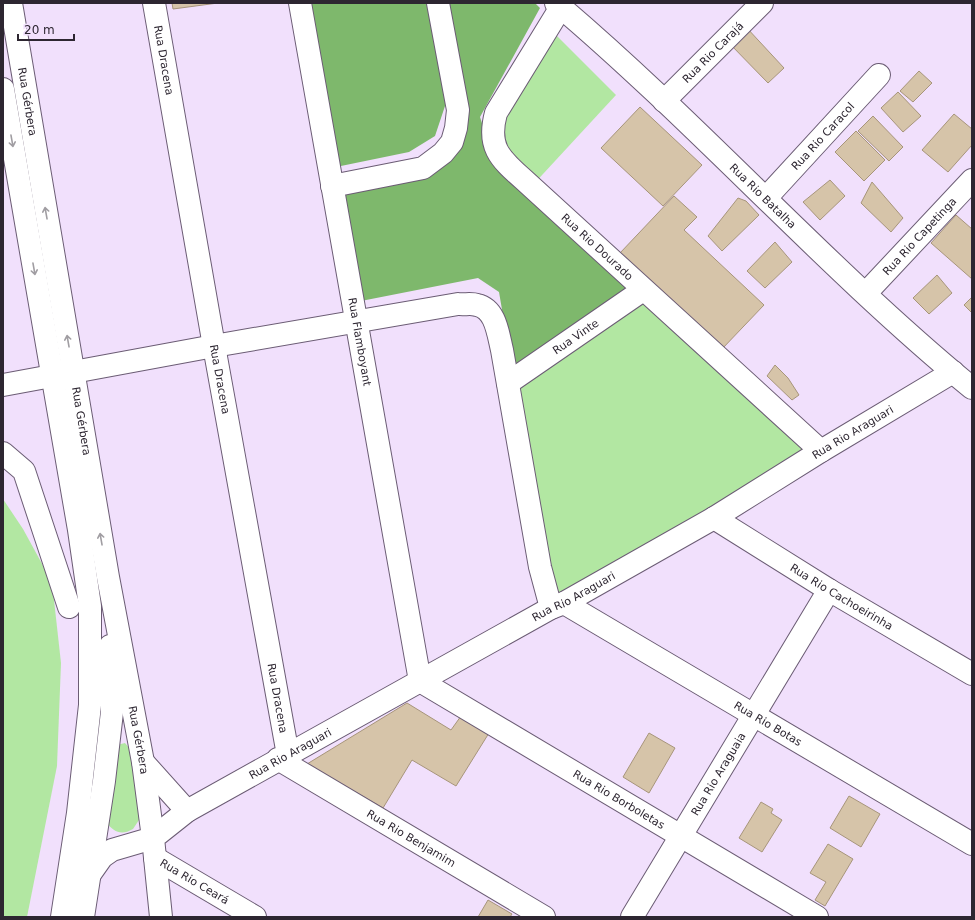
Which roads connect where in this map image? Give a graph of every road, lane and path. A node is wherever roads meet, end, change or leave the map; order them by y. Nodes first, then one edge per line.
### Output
1 (11, 3) edge
2 (154, 3) edge
3 (300, 3) edge
4 (438, 3) edge
5 (762, 3) edge
6 (558, 5) edge
7 (879, 74) dead end
8 (3, 89) edge
9 (664, 101) junction
10 (972, 180) edge
11 (332, 186) junction
12 (766, 198) junction
13 (644, 290) junction
14 (866, 293) junction
15 (356, 322) junction
16 (214, 346) junction
17 (953, 372) junction
18 (63, 374) junction
19 (508, 383) junction
20 (3, 385) edge
21 (972, 388) edge
22 (821, 451) junction
23 (3, 454) edge
24 (714, 518) junction
25 (108, 577) junction
26 (829, 590) junction
27 (557, 605) junction
28 (69, 607) dead end
29 (972, 674) edge
30 (420, 681) junction
31 (754, 715) junction
32 (283, 757) junction
33 (143, 762) junction
34 (187, 811) junction
35 (681, 836) junction
36 (972, 844) edge
37 (154, 848) junction
38 (90, 874) junction
39 (62, 917) edge
40 (83, 917) edge
41 (161, 917) edge
42 (255, 917) edge
43 (544, 917) edge
44 (632, 917) edge
45 (817, 917) edge

18 -> 1 street, Rua Gérbera
2 - 16 street, Rua Dracena
3 - 11 street, Rua Flamboyant
4 - 11 street
5 - 9 street, Rua Rio Carajá
6 - 9 street, Rua Rio Batalha
6 - 13 street, Rua Rio Dourado
7 - 12 street, Rua Rio Caracol
8 -> 18 street, Rua Gérbera
9 - 12 street, Rua Rio Batalha
10 - 14 street, Rua Rio Capetinga
11 - 15 street, Rua Flamboyant
12 - 14 street, Rua Rio Batalha
13 - 19 street, Rua Vinte
13 - 22 street, Rua Rio Dourado
14 - 17 street, Rua Rio Batalha
15 - 16 street
15 - 19 street
15 - 30 street, Rua Flamboyant
16 - 18 street
16 - 32 street, Rua Dracena
17 - 21 street, Rua Rio Batalha
17 - 22 street, Rua Rio Araguari
18 - 20 street
25 -> 18 street, Rua Gérbera
18 - 39 street
19 - 27 street
22 - 24 street, Rua Rio Araguari
23 - 28 street
24 - 26 street, Rua Rio Cachoeirinha
24 - 27 street, Rua Rio Araguari
25 - 33 street, Rua Gérbera
25 - 38 street
26 - 29 street, Rua Rio Cachoeirinha
26 - 31 street, Rua Rio Araguaia
27 - 30 street, Rua Rio Araguari
27 - 31 street, Rua Rio Botas
30 - 32 street, Rua Rio Araguari
30 - 35 street, Rua Rio Borboletas
31 - 35 street, Rua Rio Araguaia
31 - 36 street, Rua Rio Botas
32 - 34 street, Rua Rio Araguari
32 - 43 street, Rua Rio Benjamim
33 - 34 street
33 - 37 street, Rua Gérbera
34 - 37 street, Rua Rio Araguari
35 - 44 street, Rua Rio Araguaia
35 - 45 street, Rua Rio Borboletas
37 - 38 street
37 - 41 street, Rua Gérbera
37 - 42 street, Rua Rio Ceará
38 - 40 street

